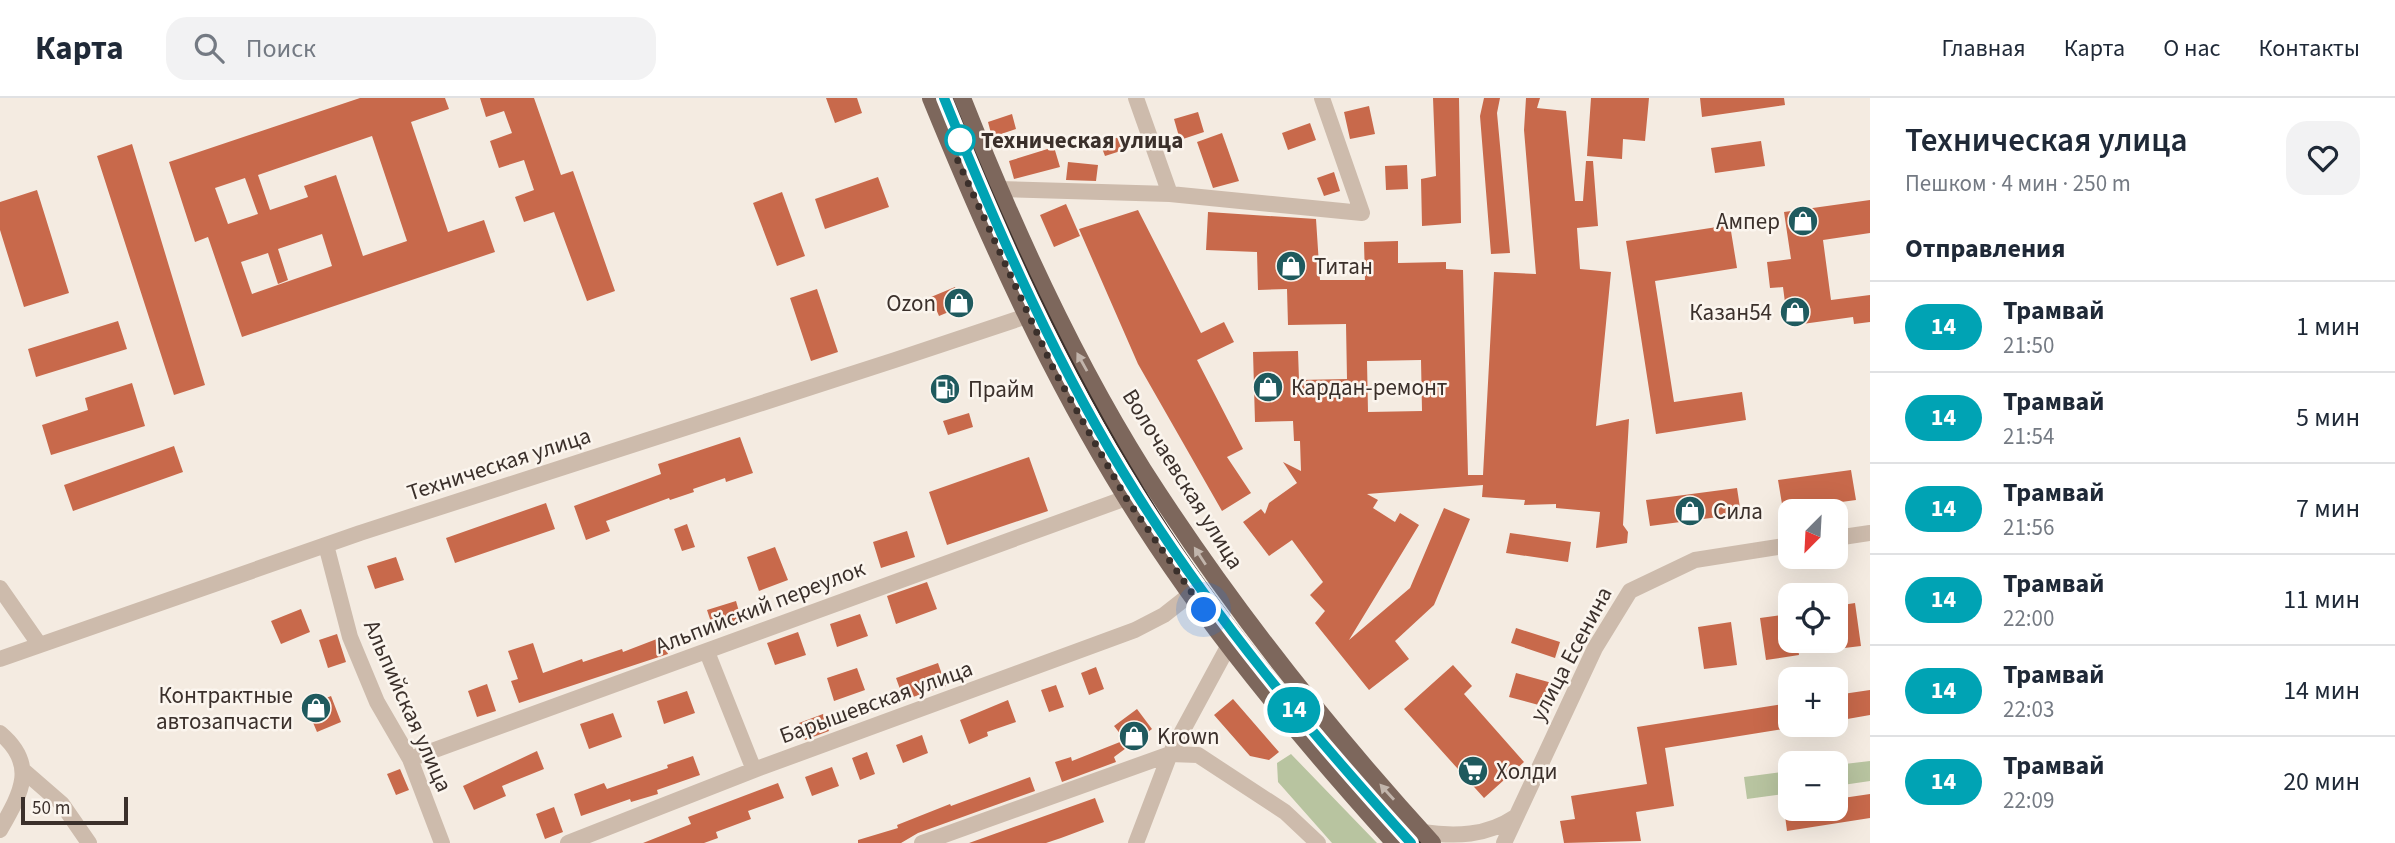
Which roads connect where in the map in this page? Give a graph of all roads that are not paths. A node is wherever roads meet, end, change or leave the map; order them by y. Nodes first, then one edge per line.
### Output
1 (931, 98) edge
2 (962, 98) edge
3 (1136, 98) edge
4 (1322, 98) edge
5 (998, 189) junction
6 (1170, 194) junction
7 (973, 197) junction
8 (1052, 303) junction
9 (1027, 316) junction
10 (1126, 498) junction
11 (1870, 533) edge
12 (1848, 536) edge
13 (326, 545) junction
14 (1778, 547) edge
15 (0, 589) edge
16 (1192, 593) junction
17 (39, 644) junction
18 (1229, 645) junction
19 (707, 652) junction
20 (0, 659) edge
21 (0, 733) edge
22 (1170, 754) junction
23 (410, 759) junction
24 (754, 770) junction
25 (24, 771) junction
26 (1517, 815) junction
27 (0, 830) edge
28 (1427, 837) edge
29 (443, 841) edge
30 (89, 843) edge
31 (568, 843) edge
32 (922, 843) edge
33 (1136, 843) edge
34 (1318, 843) edge
35 (1395, 843) edge
36 (1504, 843) edge

1 - 7 main road
2 - 5 main road, Волочаевская улица
3 - 6 street
4 - 6 street
5 - 6 street
5 - 7 street
5 - 8 main road, Волочаевская улица
7 - 9 main road
8 - 9 street, Техническая улица
28 -> 8 main road, Волочаевская улица
9 - 10 main road
9 - 13 street, Техническая улица
10 - 16 main road
10 - 19 street, Альпийский переулок
11 - 12 street
13 - 17 street, Техническая улица
13 - 23 street, Альпийская улица
14 - 26 street, улица Есенина
15 - 17 street
16 - 18 main road
16 - 24 street, Барышевская улица
17 - 20 street, Техническая улица
18 - 22 street
18 - 35 main road
19 - 23 street, Альпийский переулок
19 - 24 street
21 - 25 street
22 - 32 street
22 - 33 street
22 - 34 street
23 - 29 street, Альпийская улица
24 - 31 street, Барышевская улица
25 - 27 street
25 - 30 street
26 - 28 street
26 - 36 street, улица Есенина

